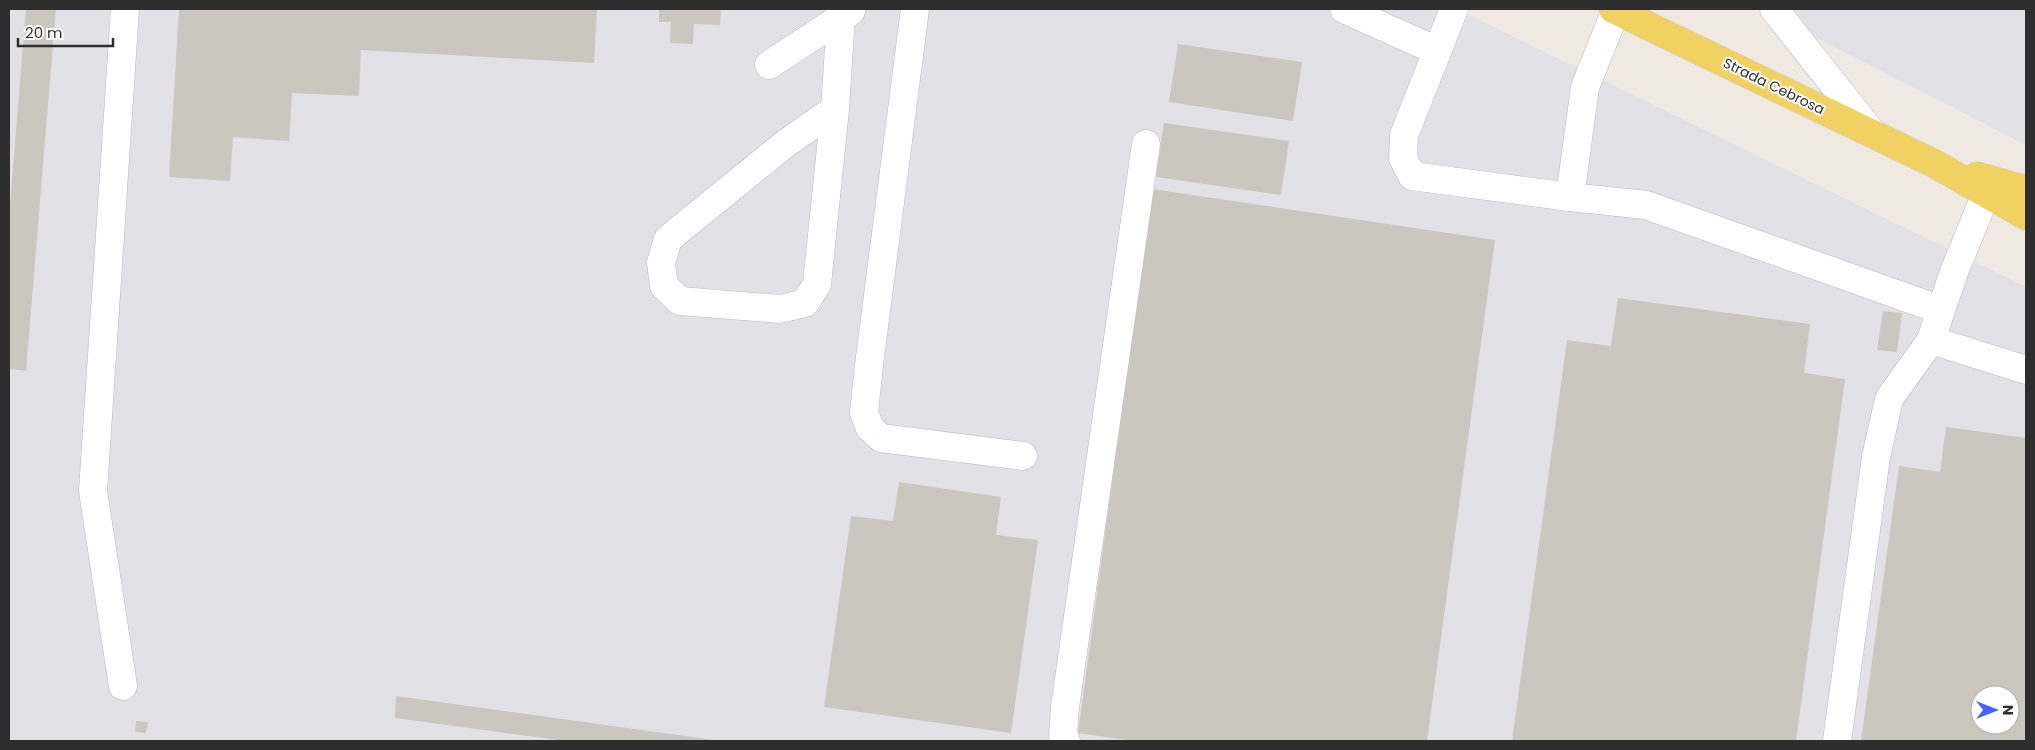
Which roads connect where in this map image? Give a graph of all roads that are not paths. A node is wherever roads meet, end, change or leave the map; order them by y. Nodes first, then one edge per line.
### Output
1 (125, 9) edge
2 (916, 9) edge
3 (1344, 9) edge
4 (1454, 9) edge
5 (1614, 9) edge
6 (1774, 9) edge
7 (848, 13) edge
8 (1437, 51) junction
9 (769, 65) dead end
10 (835, 109) junction
11 (1873, 134) junction
12 (1146, 144) dead end
13 (1934, 164) junction
14 (2026, 190) edge
15 (1986, 194) junction
16 (1570, 197) junction
17 (2026, 216) edge
18 (1941, 310) junction
19 (1931, 340) junction
20 (2026, 370) edge
21 (1023, 456) dead end
22 (123, 686) dead end
23 (1066, 741) edge
24 (1837, 741) edge

1 - 22 street
2 - 21 street
3 - 8 street
4 - 8 street
5 - 11 main road, Strada Cebrosa
5 - 16 street
6 - 11 street
7 - 9 street
7 - 10 street
8 - 16 street
10 - 10 street
11 - 13 main road, Strada Cebrosa
12 - 23 street
13 - 14 main road
13 - 15 main road
15 - 17 main road
15 - 18 street
16 - 18 street
18 - 19 street
19 - 20 street
19 - 24 street

